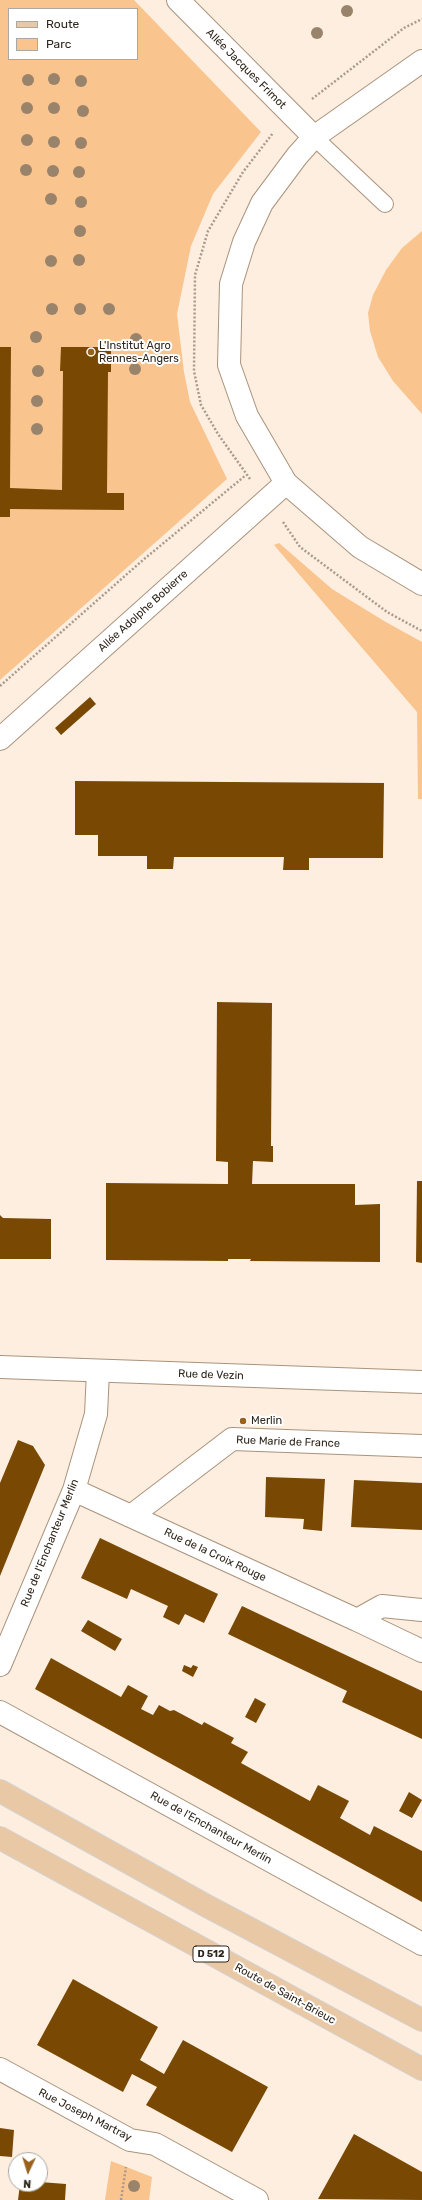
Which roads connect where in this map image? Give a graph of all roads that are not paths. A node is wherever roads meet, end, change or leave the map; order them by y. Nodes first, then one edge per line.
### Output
1 (178, 0) edge
2 (422, 61) edge
3 (314, 137) junction
4 (386, 204) dead end
5 (286, 483) junction
6 (422, 584) edge
7 (0, 739) edge
8 (0, 1367) edge
9 (98, 1371) junction
10 (422, 1382) edge
11 (422, 1446) edge
12 (74, 1490) junction
13 (131, 1516) junction
14 (422, 1610) edge
15 (357, 1620) junction
16 (422, 1651) edge
17 (0, 1665) edge
18 (0, 1712) edge
19 (0, 1791) edge
20 (0, 1838) edge
21 (422, 1944) edge
22 (422, 2020) edge
23 (0, 2069) edge
24 (422, 2069) edge
25 (257, 2200) edge

1 - 3 street, Allée Jacques Frimot
2 - 3 street
3 - 4 lane
3 - 5 street
5 - 6 street
5 - 7 street, Allée Adolphe Bobierre
8 - 9 street, Rue de Vezin
9 - 10 street, Rue de Vezin
9 - 12 street, Rue de l'Enchanteur Merlin
11 - 13 street, Rue Marie de France
12 - 13 street, Rue de la Croix Rouge
12 - 17 street, Rue de l'Enchanteur Merlin
13 - 15 street, Rue de la Croix Rouge
14 - 15 street
15 - 16 street, Rue de la Croix Rouge
18 - 21 street, Rue de l'Enchanteur Merlin
19 - 22 main road
20 - 24 main road, Route de Saint-Brieuc / D 512
23 - 25 street, Rue Joseph Martray

